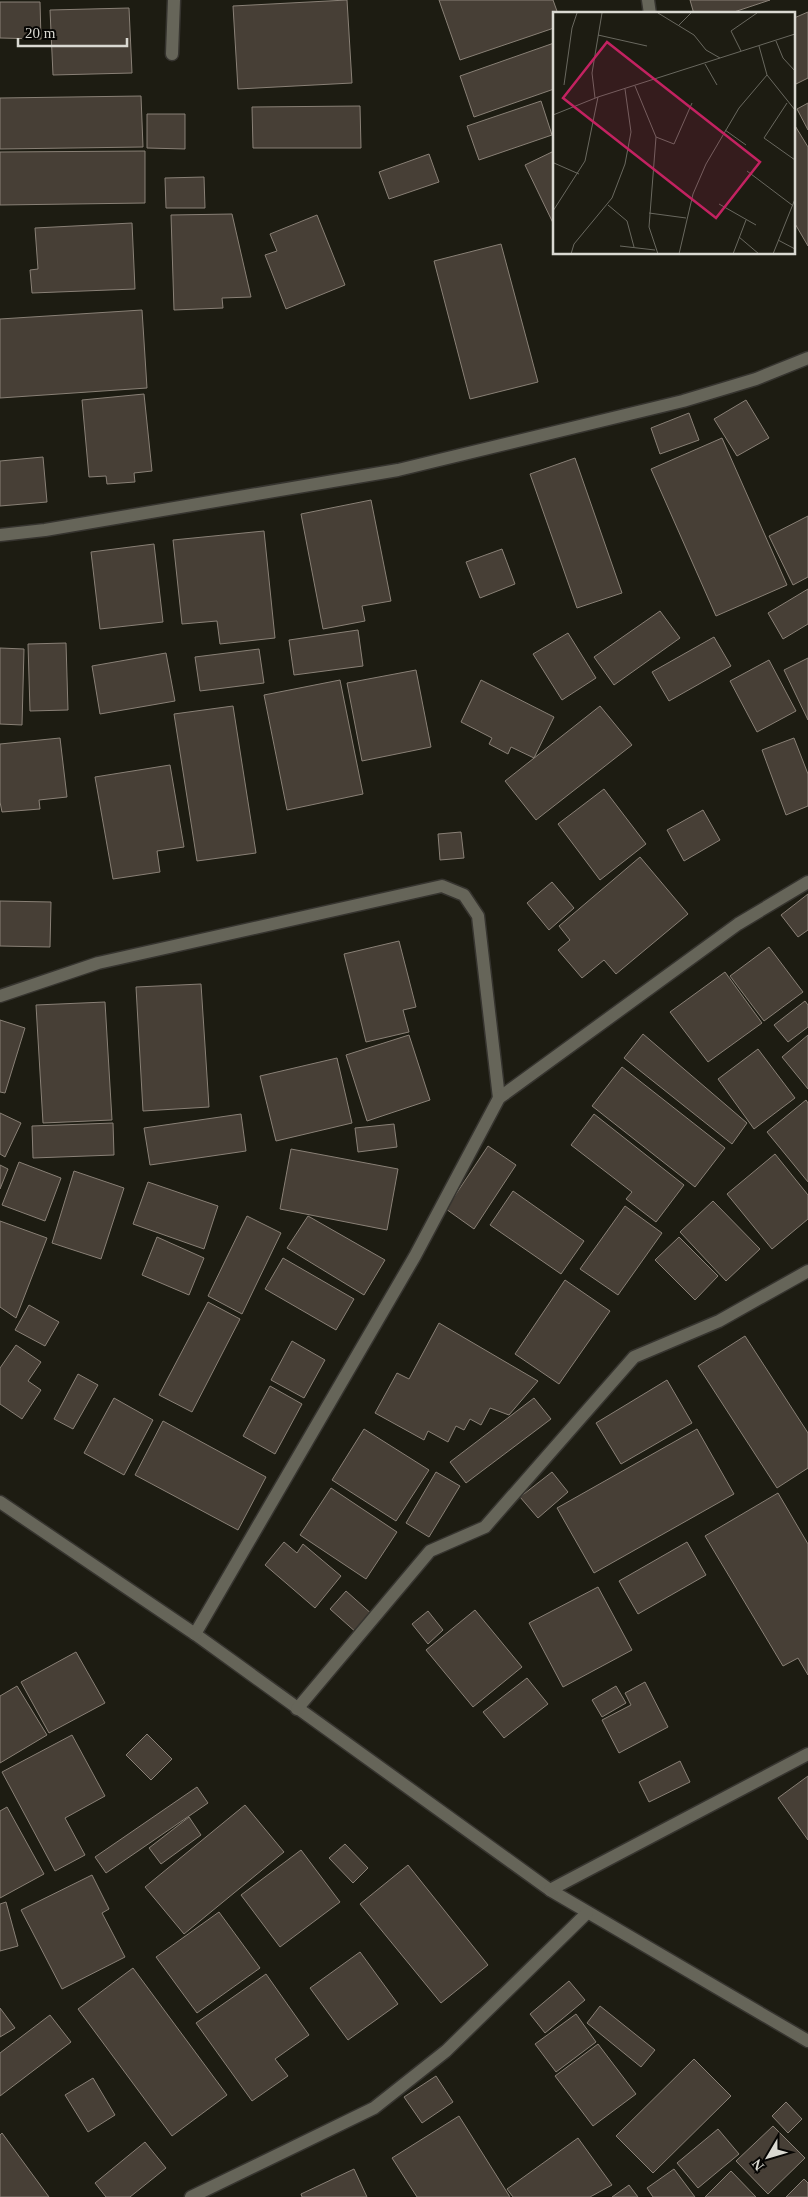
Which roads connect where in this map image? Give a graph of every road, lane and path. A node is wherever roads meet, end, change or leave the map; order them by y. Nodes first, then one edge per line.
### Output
1 (174, 0) edge
2 (172, 54) dead end
3 (808, 358) edge
4 (0, 535) edge
5 (808, 882) edge
6 (0, 996) edge
7 (498, 1098) junction
8 (808, 1271) edge
9 (0, 1502) edge
10 (195, 1634) junction
11 (297, 1709) junction
12 (808, 1754) edge
13 (550, 1890) junction
14 (587, 1913) junction
15 (808, 2041) edge
16 (191, 2197) edge

1 - 2 street
3 - 4 street
5 - 7 street
6 - 7 street
7 - 10 street
8 - 11 street
9 - 10 street
10 - 11 street
11 - 13 street
12 - 13 street
13 - 14 street
14 - 15 street
14 - 16 street

